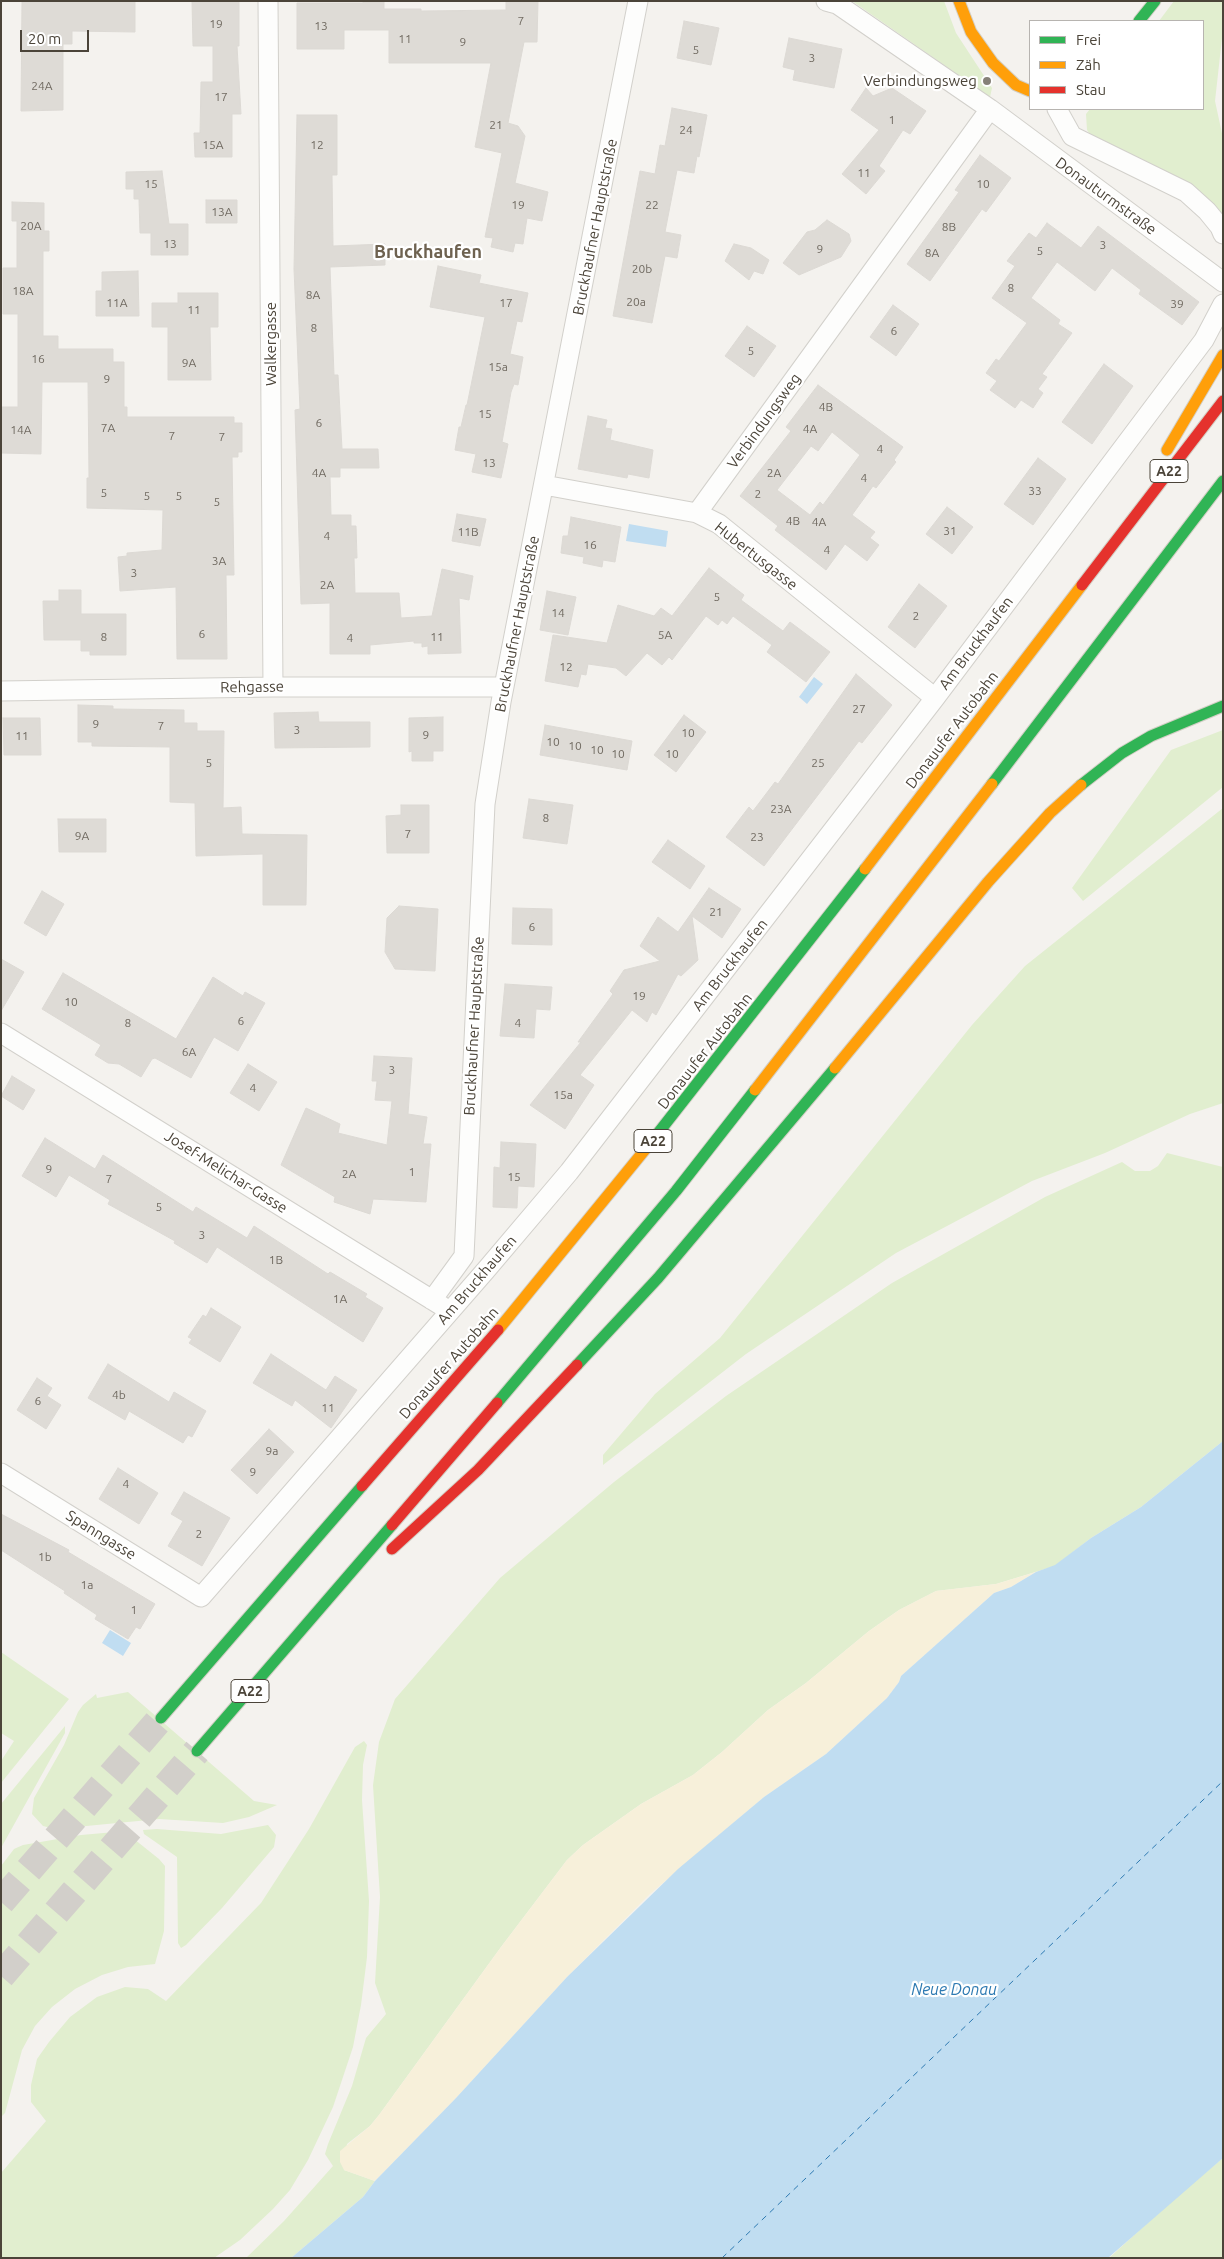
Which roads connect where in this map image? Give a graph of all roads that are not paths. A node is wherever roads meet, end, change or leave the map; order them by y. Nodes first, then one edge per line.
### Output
1 (268, 1) edge
2 (638, 1) edge
3 (959, 1) edge
4 (1155, 1) edge
5 (831, 2) edge
6 (1140, 20) edge
7 (1029, 92) edge
8 (990, 109) junction
9 (1058, 110) edge
10 (1223, 234) edge
11 (1223, 282) edge
12 (1223, 304) edge
13 (1223, 354) edge
14 (1223, 401) edge
15 (1223, 481) edge
16 (544, 485) junction
17 (697, 513) junction
18 (1115, 541) junction
19 (273, 687) junction
20 (504, 687) junction
21 (1, 691) edge
22 (935, 698) junction
23 (1223, 706) edge
24 (1, 1033) edge
25 (464, 1256) junction
26 (486, 1270) junction
27 (432, 1300) junction
28 (450, 1311) junction
29 (1, 1473) edge
30 (383, 1557) dead end
31 (368, 1570) dead end
32 (201, 1596) joint
33 (302, 1630) junction
34 (162, 1718) tunnel mouth
35 (197, 1751) tunnel mouth

1 - 19 street, Walkergasse
2 - 16 street, Bruckhaufner Hauptstraße
3 - 7 main road
4 - 6 main road
5 - 8 street, Donauturmstraße
8 - 11 street, Donauturmstraße
8 - 17 street, Verbindungsweg
9 - 10 street, Donauturmstraße
12 - 22 street, Am Bruckhaufen
13 - 18 main road
14 - 18 main road, Donauufer Autobahn / A22
15 - 33 main road, A22
16 - 17 street, Hubertusgasse
16 - 20 street, Bruckhaufner Hauptstraße
17 - 22 street, Hubertusgasse
18 - 34 main road, Donauufer Autobahn / A22
19 - 20 street, Rehgasse
19 - 21 street, Rehgasse
20 - 25 street, Bruckhaufner Hauptstraße
22 - 26 street, Am Bruckhaufen
23 - 30 main road
24 - 27 street, Josef-Melichar-Gasse
25 - 26 street
25 - 27 street
26 - 28 street, Am Bruckhaufen
27 - 28 street, Josef-Melichar-Gasse
28 - 32 street, Am Bruckhaufen
29 - 32 street, Spanngasse
31 - 33 main road
33 - 35 main road, A22

